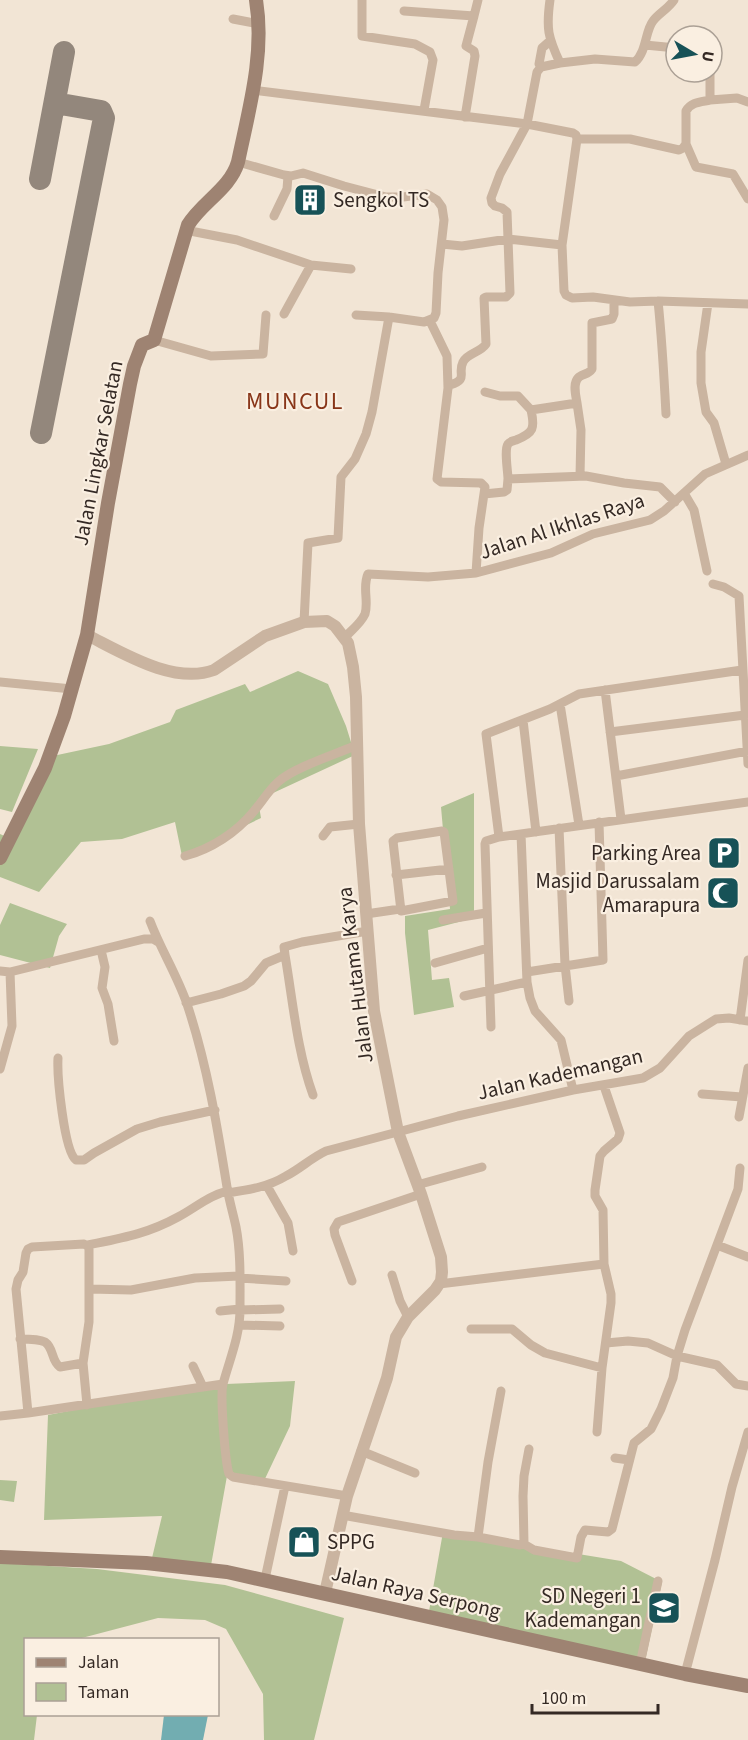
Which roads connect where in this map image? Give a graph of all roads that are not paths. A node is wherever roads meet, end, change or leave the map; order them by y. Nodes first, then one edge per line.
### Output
1 (256, 0) edge
2 (362, 0) edge
3 (478, 0) edge
4 (550, 0) edge
5 (674, 0) edge
6 (404, 11) dead end
7 (474, 16) junction
8 (233, 19) dead end
9 (259, 24) junction
10 (550, 41) junction
11 (645, 45) junction
12 (664, 47) edge
13 (560, 63) junction
14 (541, 68) junction
15 (710, 84) edge
16 (252, 90) junction
17 (710, 100) junction
18 (748, 103) edge
19 (424, 110) junction
20 (465, 117) junction
21 (527, 124) junction
22 (577, 139) junction
23 (686, 144) junction
24 (238, 162) junction
25 (288, 176) junction
26 (748, 200) edge
27 (274, 216) dead end
28 (185, 230) junction
29 (508, 239) junction
30 (442, 244) junction
31 (562, 245) junction
32 (311, 265) junction
33 (351, 269) dead end
34 (614, 301) junction
35 (658, 301) junction
36 (708, 303) junction
37 (748, 304) edge
38 (284, 314) dead end
39 (266, 315) dead end
40 (356, 315) dead end
41 (389, 317) junction
42 (430, 321) junction
43 (154, 340) junction
44 (448, 388) junction
45 (484, 392) dead end
46 (577, 403) junction
47 (531, 410) junction
48 (666, 414) dead end
49 (748, 454) edge
50 (726, 464) junction
51 (580, 476) junction
52 (508, 479) junction
53 (684, 493) junction
54 (484, 494) junction
55 (675, 502) junction
56 (707, 571) dead end
57 (476, 573) junction
58 (712, 584) dead end
59 (744, 593) edge
60 (303, 622) junction
61 (87, 634) junction
62 (346, 640) junction
63 (745, 647) edge
64 (742, 670) junction
65 (0, 682) edge
66 (72, 688) junction
67 (605, 690) junction
68 (746, 699) edge
69 (561, 704) junction
70 (745, 715) junction
71 (523, 720) junction
72 (610, 732) junction
73 (357, 745) junction
74 (748, 751) edge
75 (748, 764) edge
76 (616, 776) junction
77 (748, 802) edge
78 (621, 819) junction
79 (599, 822) junction
80 (359, 824) junction
81 (579, 825) junction
82 (559, 828) junction
83 (536, 832) junction
84 (521, 834) junction
85 (5, 836) edge
86 (323, 836) dead end
87 (499, 837) junction
88 (185, 856) dead end
89 (0, 858) edge
90 (449, 868) junction
91 (396, 875) junction
92 (400, 909) junction
93 (486, 913) junction
94 (366, 914) junction
95 (443, 920) dead end
96 (150, 921) dead end
97 (368, 931) junction
98 (158, 942) junction
99 (488, 948) junction
100 (101, 950) junction
101 (285, 956) junction
102 (748, 960) edge
103 (435, 963) dead end
104 (566, 965) junction
105 (0, 971) edge
106 (10, 972) junction
107 (527, 977) junction
108 (488, 990) junction
109 (464, 996) dead end
110 (569, 1001) dead end
111 (186, 1003) junction
112 (744, 1020) edge
113 (491, 1027) dead end
114 (114, 1041) dead end
115 (57, 1058) dead end
116 (748, 1068) edge
117 (0, 1069) edge
118 (604, 1086) junction
119 (573, 1090) junction
120 (702, 1094) dead end
121 (313, 1095) dead end
122 (742, 1097) junction
123 (214, 1110) junction
124 (739, 1117) dead end
125 (398, 1132) junction
126 (482, 1167) dead end
127 (740, 1168) dead end
128 (267, 1186) junction
129 (419, 1189) junction
130 (743, 1189) edge
131 (227, 1192) junction
132 (88, 1245) junction
133 (717, 1245) junction
134 (293, 1251) dead end
135 (748, 1257) edge
136 (604, 1264) junction
137 (392, 1275) dead end
138 (239, 1277) junction
139 (286, 1281) dead end
140 (352, 1281) dead end
141 (439, 1284) junction
142 (90, 1289) junction
143 (280, 1309) dead end
144 (240, 1310) junction
145 (220, 1311) dead end
146 (408, 1317) junction
147 (239, 1325) junction
148 (280, 1326) dead end
149 (471, 1329) dead end
150 (20, 1339) junction
151 (606, 1343) junction
152 (677, 1356) junction
153 (83, 1363) junction
154 (193, 1366) dead end
155 (602, 1368) junction
156 (223, 1384) junction
157 (748, 1386) edge
158 (203, 1387) junction
159 (501, 1391) dead end
160 (87, 1405) junction
161 (28, 1413) junction
162 (0, 1416) edge
163 (597, 1432) dead end
164 (748, 1432) edge
165 (529, 1449) dead end
166 (361, 1451) junction
167 (615, 1458) dead end
168 (629, 1460) junction
169 (415, 1473) dead end
170 (285, 1486) junction
171 (347, 1496) junction
172 (342, 1515) junction
173 (478, 1537) junction
174 (524, 1544) junction
175 (0, 1557) edge
176 (265, 1579) junction
177 (658, 1581) dead end
178 (325, 1593) junction
179 (640, 1664) junction
180 (685, 1674) junction
181 (748, 1686) edge

1 - 9 main road, Jalan Lingkar Selatan
2 - 19 street
3 - 7 street
4 - 10 street
5 - 11 street
6 - 7 street
7 - 20 street
8 - 9 street
9 - 16 main road, Jalan Lingkar Selatan
10 - 13 street
10 - 14 street
11 - 12 street
11 - 13 street
13 - 14 street
14 - 21 street
15 - 17 street
16 - 19 street
16 - 24 main road, Jalan Lingkar Selatan
17 - 18 street
17 - 23 street
19 - 20 street
20 - 21 street
21 - 22 street
21 - 29 street
22 - 23 street
22 - 31 street
23 - 26 street
24 - 25 street
24 - 28 main road, Jalan Lingkar Selatan
25 - 27 street
25 - 30 street
28 - 32 street
28 - 43 main road, Jalan Lingkar Selatan
29 - 30 street
29 - 31 street
29 - 44 street
30 - 42 street
31 - 34 street
32 - 33 street
32 - 38 street
34 - 35 street
34 - 46 street
35 - 36 street
35 - 48 street
36 - 37 street
36 - 50 street
39 - 43 street
40 - 41 street
41 - 42 street
41 - 60 street
42 - 44 street
43 - 61 main road, Jalan Lingkar Selatan
44 - 54 street
45 - 47 street
46 - 47 street
46 - 51 street
47 - 52 street
49 - 50 street, Jalan Al Ikhlas Raya
50 - 53 street, Jalan Al Ikhlas Raya
51 - 52 street
51 - 55 street
52 - 54 street
53 - 55 street, Jalan Al Ikhlas Raya
53 - 56 street
54 - 57 street
55 - 57 street, Jalan Al Ikhlas Raya
57 - 62 street, Jalan Al Ikhlas Raya
58 - 59 street
59 - 63 street
60 - 61 street
60 - 62 street
61 - 66 main road, Jalan Lingkar Selatan
62 - 73 street, Jalan Hutama Karya
63 - 64 street
64 - 67 street
64 - 68 street
65 - 66 street
66 - 85 main road, Jalan Lingkar Selatan
67 - 69 street
67 - 72 street
68 - 70 street
69 - 71 street
69 - 81 street
70 - 72 street
70 - 74 street
71 - 83 street
71 - 87 street
72 - 76 street
73 - 80 street, Jalan Hutama Karya
73 - 88 street
74 - 75 street
74 - 76 street
76 - 78 street
77 - 78 street
78 - 79 street
79 - 81 street
79 - 104 street
80 - 86 street
80 - 94 street, Jalan Hutama Karya
81 - 82 street
82 - 83 street
82 - 104 street
83 - 84 street
84 - 87 street
84 - 107 street
85 - 89 main road, Jalan Lingkar Selatan
87 - 93 street
90 - 91 street
90 - 91 street
90 - 92 street
91 - 92 street
92 - 94 street
93 - 95 street
93 - 99 street
94 - 97 street, Jalan Hutama Karya
96 - 98 street
97 - 101 street
97 - 125 street, Jalan Hutama Karya
98 - 100 street
98 - 111 street
99 - 103 street
99 - 108 street
100 - 106 street
100 - 114 street
101 - 111 street
101 - 121 street
102 - 112 street
104 - 107 street
104 - 110 street
105 - 106 street
106 - 117 street
107 - 108 street
107 - 119 street
108 - 109 street
108 - 113 street
111 - 123 street
112 - 118 street, Jalan Kademangan
115 - 123 street
116 - 122 street
118 - 119 street, Jalan Kademangan
118 - 136 street
119 - 125 street, Jalan Kademangan
120 - 122 street
122 - 124 street
123 - 131 street
125 - 128 street, Jalan Kademangan
125 - 129 street, Jalan Hutama Karya
126 - 129 street
127 - 130 street
128 - 131 street, Jalan Kademangan
128 - 134 street
129 - 140 street
129 - 141 street, Jalan Hutama Karya
130 - 133 street
131 - 132 street, Jalan Kademangan
131 - 138 street
132 - 142 street
132 - 150 street, Jalan Kademangan
133 - 135 street
133 - 152 street
136 - 141 street
136 - 151 street
137 - 146 street
138 - 139 street
138 - 142 street
138 - 144 street
141 - 146 street
142 - 153 street
143 - 144 street
144 - 145 street
144 - 147 street
146 - 166 street
147 - 148 street
147 - 156 street
149 - 155 street
150 - 153 street
150 - 161 street
151 - 152 street
151 - 155 street
152 - 157 street
152 - 168 street
153 - 160 street
154 - 158 street
155 - 163 street
156 - 158 street
156 - 170 street
158 - 160 street
159 - 173 street
160 - 161 street
161 - 162 street
164 - 180 street
165 - 174 street
166 - 169 street
166 - 171 street
167 - 168 street
168 - 174 street
170 - 171 street
170 - 176 street
171 - 172 street
172 - 173 street
172 - 178 street
173 - 174 street
175 - 176 main road, Jalan Raya Serpong
176 - 178 main road, Jalan Raya Serpong
177 - 179 street
178 - 179 main road, Jalan Raya Serpong
179 - 180 main road, Jalan Raya Serpong
180 - 181 main road, Jalan Raya Serpong

